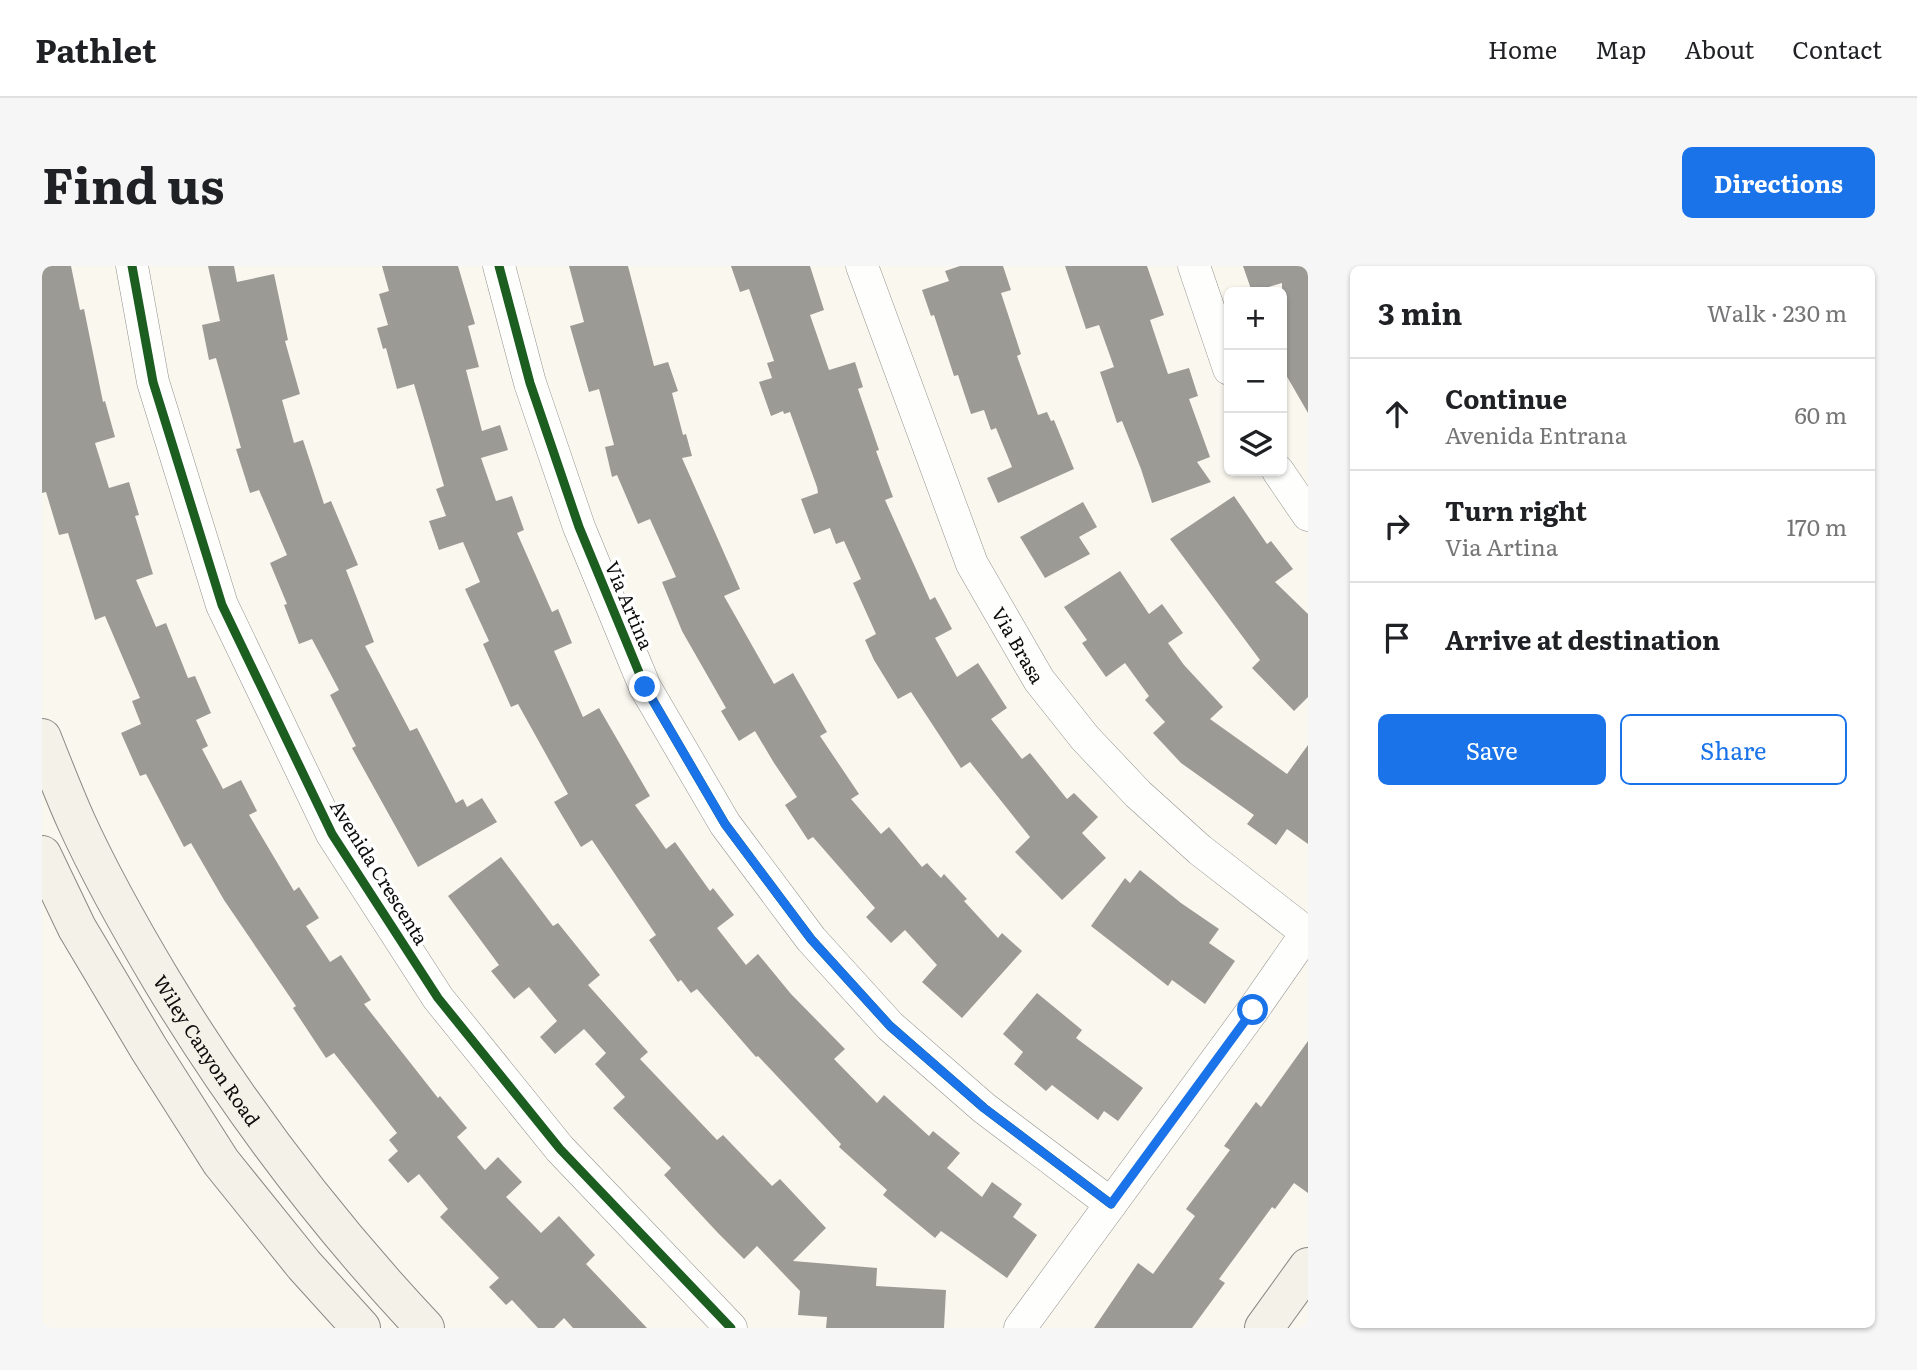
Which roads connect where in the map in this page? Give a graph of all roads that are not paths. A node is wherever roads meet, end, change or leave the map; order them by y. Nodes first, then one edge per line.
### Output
1 (132, 266) edge
2 (499, 266) edge
3 (862, 266) edge
4 (1195, 266) edge
5 (1224, 354) edge
6 (1281, 476) edge
7 (1308, 515) edge
8 (42, 738) edge
9 (42, 855) edge
10 (1307, 932) edge
11 (1111, 1204) junction
12 (1308, 1267) edge
13 (1272, 1321) edge
14 (361, 1328) edge
15 (425, 1328) edge
16 (730, 1328) edge
17 (1020, 1328) edge

1 - 16 street, Avenida Crescenta
2 - 11 street, Via Artina
3 - 10 street, Via Brasa
4 - 5 street
6 - 7 street
8 - 15 main road, Wiley Canyon Road
9 - 14 main road
10 - 11 street
11 - 17 street
12 - 13 main road

